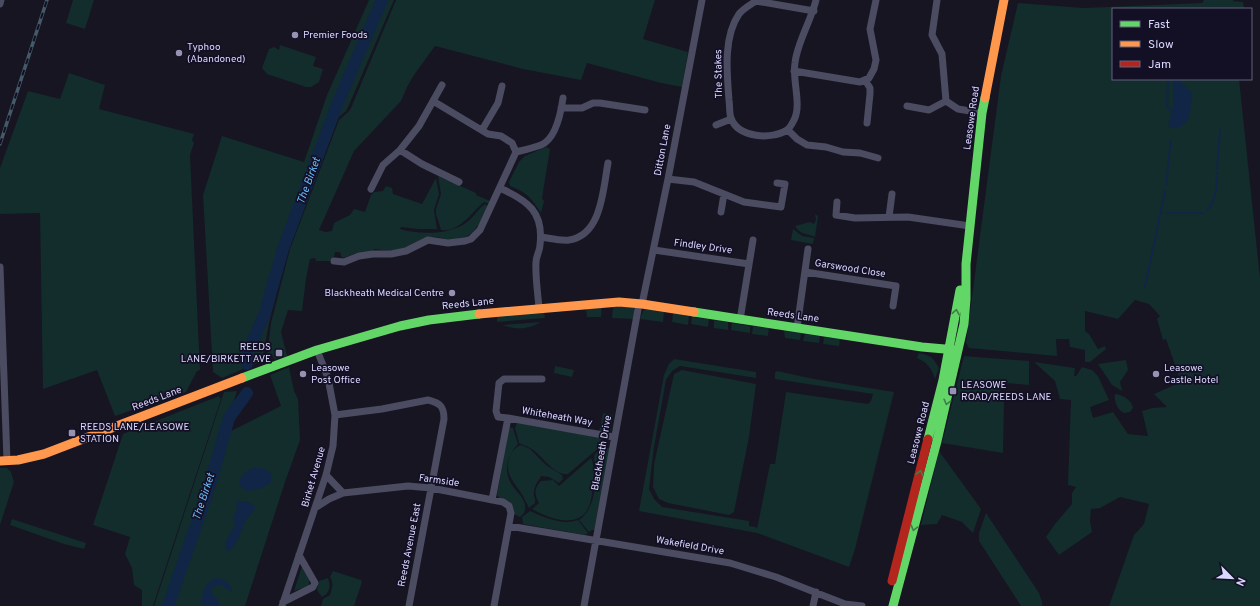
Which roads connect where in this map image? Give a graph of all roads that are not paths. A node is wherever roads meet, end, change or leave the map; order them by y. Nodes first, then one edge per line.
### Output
1 (1, 0) edge
2 (702, 0) edge
3 (816, 0) edge
4 (876, 0) edge
5 (937, 0) edge
6 (1004, 0) edge
7 (756, 1) edge
8 (0, 4) edge
9 (814, 11) junction
10 (794, 70) junction
11 (865, 80) junction
12 (442, 85) dead end
13 (502, 86) dead end
14 (563, 98) dead end
15 (433, 101) junction
16 (946, 101) junction
17 (907, 106) dead end
18 (561, 108) junction
19 (645, 110) dead end
20 (982, 114) junction
21 (731, 118) junction
22 (867, 123) dead end
23 (716, 125) dead end
24 (482, 130) junction
25 (788, 130) junction
26 (400, 150) junction
27 (516, 152) junction
28 (878, 158) dead end
29 (608, 163) dead end
30 (668, 179) junction
31 (459, 182) dead end
32 (778, 183) dead end
33 (500, 188) junction
34 (371, 189) dead end
35 (724, 194) junction
36 (892, 194) dead end
37 (837, 202) dead end
38 (721, 212) dead end
39 (889, 217) junction
40 (970, 226) junction
41 (541, 237) junction
42 (753, 240) dead end
43 (808, 249) dead end
44 (654, 250) junction
45 (334, 261) dead end
46 (749, 264) junction
47 (966, 264) junction
48 (0, 267) edge
49 (805, 272) junction
50 (641, 304) junction
51 (892, 306) dead end
52 (539, 308) junction
53 (740, 320) junction
54 (797, 328) junction
55 (317, 350) junction
56 (949, 350) junction
57 (959, 350) junction
58 (542, 379) dead end
59 (335, 415) junction
60 (508, 418) junction
61 (614, 437) junction
62 (3, 461) edge
63 (326, 475) junction
64 (431, 488) junction
65 (343, 493) junction
66 (492, 500) junction
67 (315, 508) junction
68 (509, 526) junction
69 (596, 540) junction
70 (300, 556) junction
71 (816, 592) junction
72 (283, 604) edge
73 (409, 606) edge
74 (494, 606) edge
75 (584, 606) edge
76 (813, 606) edge
77 (862, 606) edge
78 (886, 606) edge
79 (893, 606) edge

1 - 8 street
2 - 30 street, Ditton Lane
3 - 9 street
4 - 11 street
5 - 16 street
6 - 20 street, Leasowe Road
7 - 9 street, The Stakes
7 - 21 street, The Stakes
9 - 10 street
10 - 11 street
10 - 25 street
11 - 22 street
12 - 15 street
13 - 24 street
14 - 18 street
15 - 24 street
15 - 26 street
16 - 17 street
16 - 20 street
18 - 19 street
18 - 27 street
20 - 40 street, Leasowe Road
21 - 23 street
21 - 25 street
24 - 27 street
25 - 28 street
26 - 31 street
26 - 34 street
27 - 33 street
29 - 41 street
30 - 35 street
30 - 44 street, Ditton Lane
32 - 35 street
33 - 41 street
33 - 45 street
35 - 38 street
36 - 39 street
37 - 39 street
39 - 40 street
40 - 47 street, Leasowe Road
41 - 52 street
42 - 46 street
43 - 49 street
44 - 46 street, Findley Drive
44 - 50 street, Ditton Lane
46 - 53 street
56 -> 47 street, Leasowe Road
47 - 57 street, Leasowe Road
48 - 62 street
49 - 51 street, Garswood Close
49 - 54 street
50 - 52 street, Reeds Lane
50 - 53 street, Reeds Lane
50 - 61 street, Blackheath Drive
52 - 55 street, Reeds Lane
53 - 54 street, Reeds Lane
54 - 56 street, Reeds Lane
55 - 59 street, Birket Avenue
55 - 62 street, Reeds Lane
56 - 57 street, Reeds Lane
78 -> 56 street, Leasowe Road
57 -> 79 street, Leasowe Road
58 - 60 street
59 - 63 street, Birket Avenue
59 - 64 street, Reeds Avenue East
60 - 61 street, Whiteheath Way
60 - 66 street, Whiteheath Way
61 - 69 street, Blackheath Drive
63 - 65 street
63 - 67 street, Birket Avenue
64 - 65 street, Farmside
64 - 66 street, Farmside
64 - 73 street, Reeds Avenue East
65 - 67 street, Farmside
66 - 68 street, Farmside
67 - 70 street, Birket Avenue
68 - 69 street, Wakefield Drive
68 - 74 street
69 - 71 street, Wakefield Drive
69 - 75 street, Blackheath Drive
70 - 72 street, Birket Avenue
70 - 72 street
71 - 76 street
71 - 77 street, Wakefield Drive

